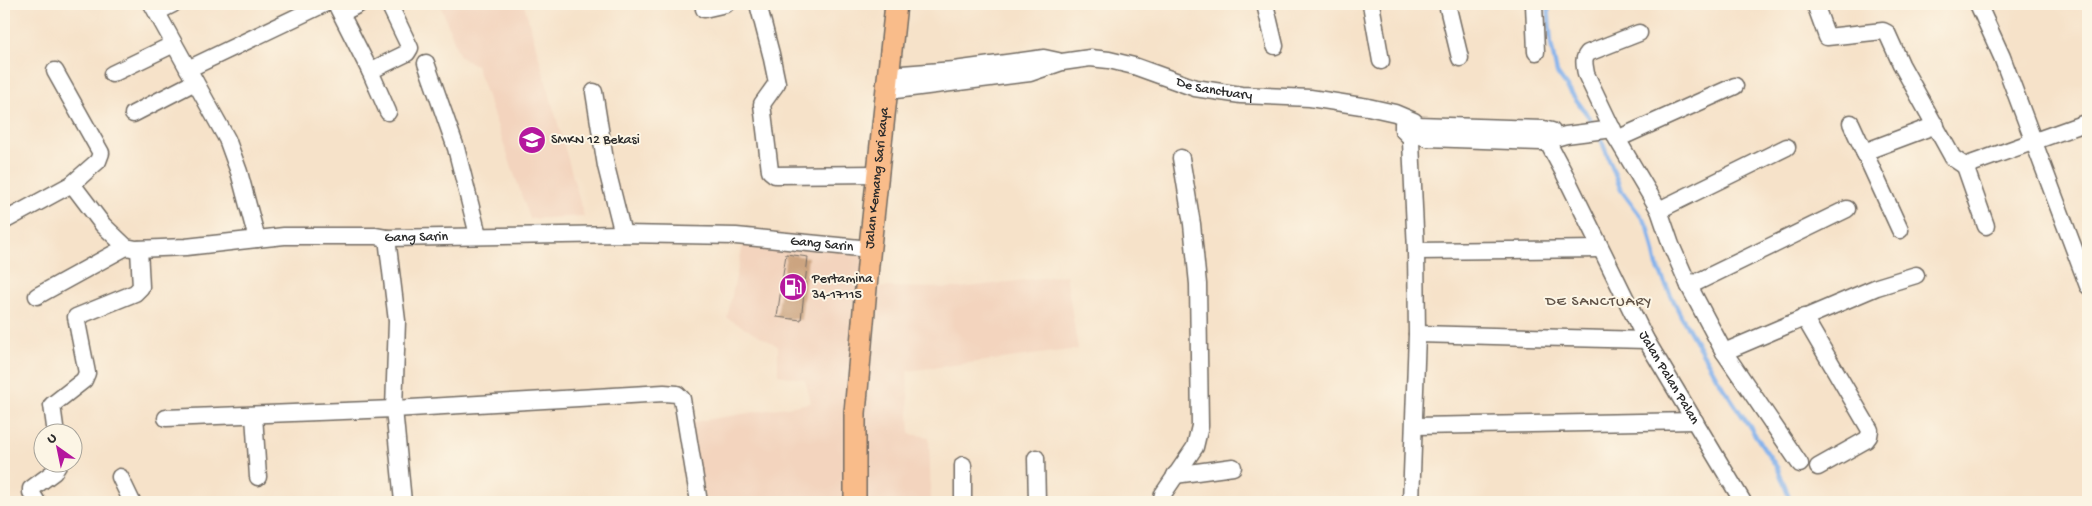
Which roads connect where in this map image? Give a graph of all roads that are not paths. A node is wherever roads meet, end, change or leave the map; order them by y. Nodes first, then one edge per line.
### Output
1 (174, 4) edge
2 (324, 4) edge
3 (359, 4) edge
4 (389, 4) edge
5 (726, 4) edge
6 (758, 4) edge
7 (896, 4) edge
8 (1265, 4) edge
9 (1371, 4) edge
10 (1447, 4) edge
11 (1534, 4) edge
12 (1815, 4) edge
13 (1978, 4) edge
14 (154, 8) edge
15 (339, 8) edge
16 (704, 9) dead end
17 (1639, 34) dead end
18 (174, 44) junction
19 (1275, 46) dead end
20 (1536, 52) dead end
21 (1460, 58) dead end
22 (1381, 61) dead end
23 (426, 63) dead end
24 (55, 71) dead end
25 (370, 71) junction
26 (112, 74) dead end
27 (192, 75) junction
28 (888, 83) junction
29 (1735, 86) dead end
30 (594, 92) dead end
31 (388, 112) dead end
32 (132, 114) dead end
33 (2088, 122) edge
34 (1851, 123) dead end
35 (1936, 125) junction
36 (1411, 131) junction
37 (1609, 133) junction
38 (1545, 135) junction
39 (2033, 142) junction
40 (1787, 147) dead end
41 (1864, 152) junction
42 (1181, 158) dead end
43 (1965, 166) junction
44 (878, 174) junction
45 (72, 184) junction
46 (1847, 209) dead end
47 (1659, 210) junction
48 (4, 221) edge
49 (1986, 226) dead end
50 (1900, 230) dead end
51 (624, 234) junction
52 (478, 235) junction
53 (388, 238) junction
54 (257, 240) junction
55 (133, 248) junction
56 (1600, 248) junction
57 (870, 249) junction
58 (1416, 251) junction
59 (1916, 275) dead end
60 (2087, 276) edge
61 (1689, 286) junction
62 (38, 296) dead end
63 (1804, 317) junction
64 (1417, 334) junction
65 (1646, 340) junction
66 (1724, 352) junction
67 (394, 409) junction
68 (254, 415) junction
69 (166, 418) dead end
70 (1695, 421) junction
71 (55, 424) edge
72 (1415, 426) junction
73 (1036, 458) dead end
74 (1800, 464) dead end
75 (963, 465) dead end
76 (1233, 467) dead end
77 (1818, 467) dead end
78 (51, 474) edge
79 (1175, 475) junction
80 (120, 477) dead end
81 (258, 477) dead end
82 (37, 502) edge
83 (132, 502) edge
84 (403, 502) edge
85 (699, 502) edge
86 (855, 502) edge
87 (963, 502) edge
88 (1037, 502) edge
89 (1161, 502) edge
90 (1411, 502) edge
91 (1743, 502) edge

1 - 14 street
2 - 27 street
3 - 15 street
4 - 25 street
5 - 16 street
6 - 44 street
7 - 28 main road, Jalan Kemang Sari Raya
8 - 19 street
9 - 22 street
10 - 21 street
11 - 20 street
12 - 35 street
13 - 39 street
14 - 18 street
15 - 25 street
17 - 37 street
18 - 26 street
18 - 27 street
23 - 52 street
24 - 45 street
25 - 31 street
27 - 32 street
27 - 54 street
28 - 36 street, De Sanctuary
28 - 44 main road, Jalan Kemang Sari Raya
29 - 37 street
30 - 51 street
33 - 39 street
34 - 41 street
35 - 41 street
35 - 43 street
36 - 38 street
36 - 58 street
37 - 38 street
37 - 47 street
38 - 56 street, Jalan Palan Palan
39 - 43 street
39 - 60 street
40 - 47 street
41 - 50 street
42 - 79 street
43 - 49 street
44 - 57 main road, Jalan Kemang Sari Raya
45 - 48 street
45 - 55 street
46 - 61 street
47 - 61 street
51 - 52 street, Gang Sarin
51 - 57 street, Gang Sarin
52 - 53 street, Gang Sarin
53 - 54 street, Gang Sarin
53 - 67 street
54 - 55 street, Gang Sarin
55 - 62 street
55 - 71 street
56 - 58 street
56 - 65 street, Jalan Palan Palan
57 - 86 main road, Jalan Kemang Sari Raya
58 - 64 street
59 - 63 street
61 - 66 street
63 - 66 street
63 - 77 street
64 - 65 street
64 - 72 street
65 - 70 street, Jalan Palan Palan
66 - 74 street
67 - 68 street
67 - 84 street
67 - 85 street
68 - 69 street
68 - 81 street
70 - 72 street
70 - 91 street, Jalan Palan Palan
72 - 90 street
73 - 88 street
75 - 87 street
76 - 79 street
78 - 82 street
79 - 89 street
80 - 83 street

